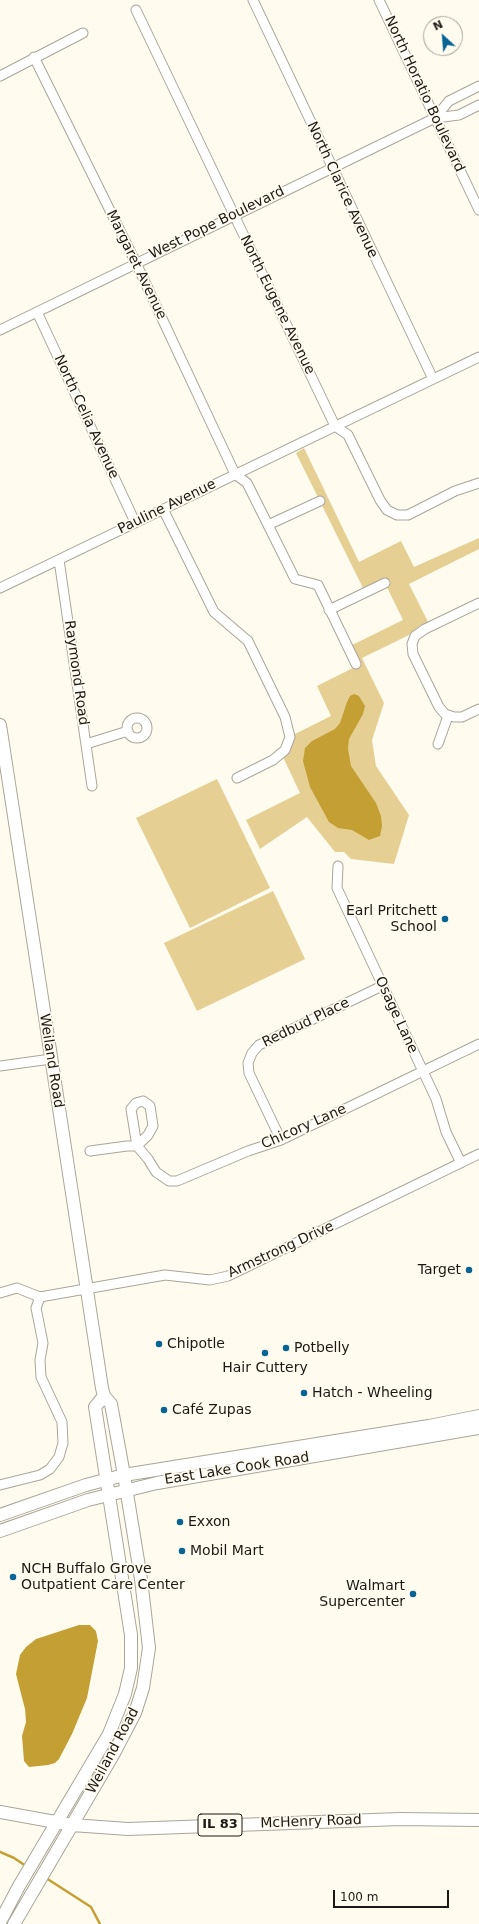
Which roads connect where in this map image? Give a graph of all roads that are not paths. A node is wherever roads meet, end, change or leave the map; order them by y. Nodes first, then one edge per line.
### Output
1 (253, 0) edge
2 (379, 0) edge
3 (136, 10) dead end
4 (83, 33) dead end
5 (34, 57) junction
6 (0, 76) edge
7 (479, 86) edge
8 (479, 105) edge
9 (435, 118) junction
10 (332, 168) junction
11 (479, 210) edge
12 (234, 215) junction
13 (136, 263) junction
14 (37, 312) junction
15 (0, 330) edge
16 (479, 357) edge
17 (433, 379) junction
18 (335, 426) junction
19 (236, 474) junction
20 (479, 483) edge
21 (320, 501) dead end
22 (163, 509) junction
23 (135, 522) junction
24 (268, 525) junction
25 (59, 560) junction
26 (385, 583) dead end
27 (0, 588) edge
28 (479, 603) edge
29 (330, 610) junction
30 (356, 664) dead end
31 (479, 709) edge
32 (448, 716) junction
33 (0, 725) edge
34 (128, 731) dead end
35 (86, 744) junction
36 (438, 744) dead end
37 (237, 778) dead end
38 (92, 786) dead end
39 (338, 866) dead end
40 (382, 986) junction
41 (479, 1044) edge
42 (51, 1059) junction
43 (0, 1066) edge
44 (423, 1071) junction
45 (281, 1140) junction
46 (90, 1151) dead end
47 (479, 1154) edge
48 (461, 1163) junction
49 (86, 1288) junction
50 (0, 1293) edge
51 (40, 1297) junction
52 (104, 1396) junction
53 (479, 1416) edge
54 (479, 1428) edge
55 (124, 1475) junction
56 (107, 1478) junction
57 (0, 1485) edge
58 (127, 1490) junction
59 (110, 1495) junction
60 (0, 1515) edge
61 (0, 1530) edge
62 (0, 1812) edge
63 (479, 1820) edge
64 (56, 1822) junction
65 (72, 1825) junction
66 (0, 1922) edge
67 (14, 1924) edge

1 - 10 street, North Clarice Avenue
2 - 9 street, North Horatio Boulevard
3 - 12 street, North Eugene Avenue
4 - 5 street
5 - 6 street
5 - 13 street, Margaret Avenue
7 - 9 street, West Pope Boulevard
8 - 9 street, West Pope Boulevard
9 - 10 street, West Pope Boulevard
9 - 11 street, North Horatio Boulevard
10 - 12 street, West Pope Boulevard
10 - 17 street, North Clarice Avenue
12 - 13 street, West Pope Boulevard
12 - 18 street, North Eugene Avenue
13 - 14 street, West Pope Boulevard
13 - 19 street, Margaret Avenue
14 - 15 street, West Pope Boulevard
14 - 23 street, North Celia Avenue
16 - 17 street, Pauline Avenue
17 - 18 street, Pauline Avenue
18 - 19 street, Pauline Avenue
18 - 20 street
19 - 22 street, Pauline Avenue
19 - 24 street, Margaret Avenue
21 - 24 street
22 - 23 street, Pauline Avenue
22 - 37 street
23 - 25 street, Pauline Avenue
24 - 29 street, Margaret Avenue
25 - 27 street, Pauline Avenue
25 - 35 street, Raymond Road
26 - 29 street
28 - 32 street
29 - 30 street, Margaret Avenue
31 - 32 street
32 - 36 street
33 - 42 main road, Weiland Road
34 - 35 street
35 - 38 street, Raymond Road
39 - 40 street, Osage Lane
40 - 44 street, Osage Lane
40 - 45 street, Redbud Place
41 - 44 street, Chicory Lane
42 - 43 street
42 - 49 main road, Weiland Road
44 - 45 street, Chicory Lane
44 - 48 street, Osage Lane
45 - 46 street, Chicory Lane
47 - 48 street, Armstrong Drive
48 - 49 street, Armstrong Drive
49 - 51 street, Armstrong Drive
49 - 52 main road, Weiland Road
50 - 51 street
51 - 57 street
52 - 55 main road, Weiland Road
52 - 56 main road, Weiland Road
53 - 55 main road, East Lake Cook Road
54 - 58 main road, East Lake Cook Road
55 - 56 main road, East Lake Cook Road
55 - 58 main road, Weiland Road
56 - 59 main road, Weiland Road
56 - 60 main road, East Lake Cook Road
58 - 59 main road, East Lake Cook Road
58 - 65 main road, Weiland Road
59 - 61 main road, East Lake Cook Road
59 - 64 main road, Weiland Road
62 - 64 main road, McHenry Road / IL 83
63 - 65 main road, McHenry Road / IL 83
64 - 65 main road, McHenry Road / IL 83
64 - 66 main road, Weiland Road
65 - 67 main road, Weiland Road

